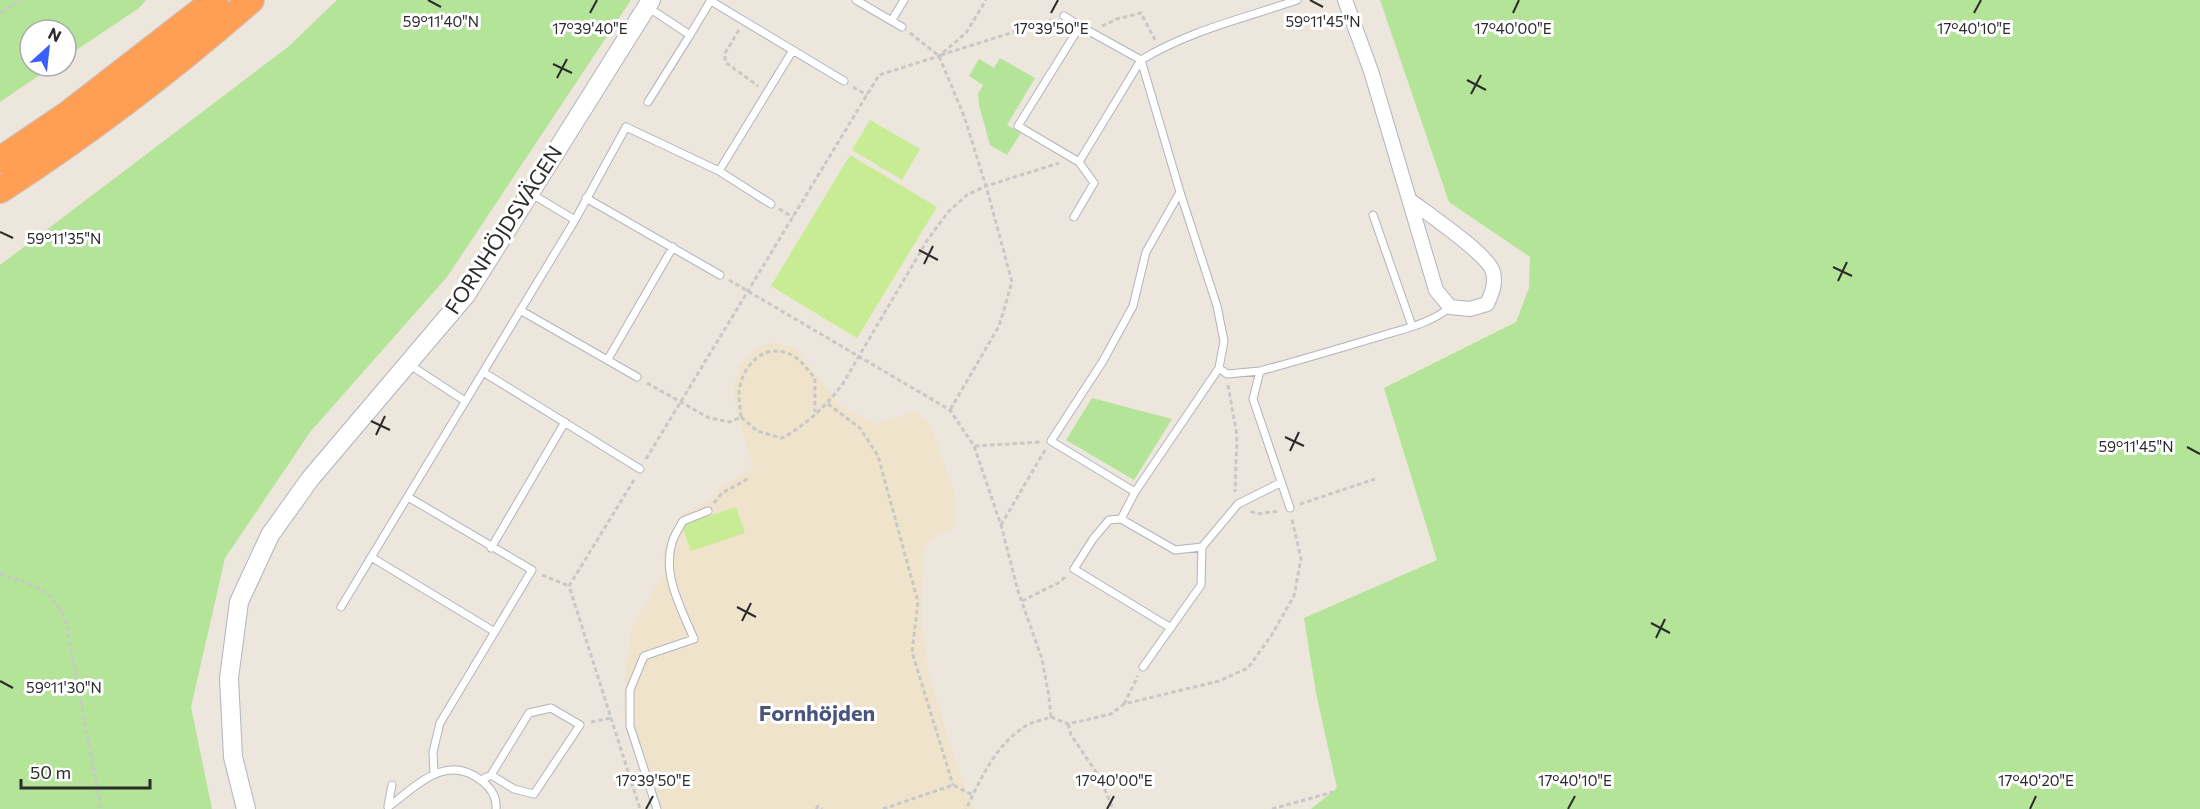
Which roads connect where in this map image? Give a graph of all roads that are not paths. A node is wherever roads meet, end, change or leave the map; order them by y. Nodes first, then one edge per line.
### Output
1 (215, 0) edge
2 (251, 0) edge
3 (711, 0) edge
4 (856, 0) edge
5 (904, 0) edge
6 (1297, 0) edge
7 (1346, 0) edge
8 (649, 3) edge
9 (1064, 16) road end
10 (892, 20) junction
11 (1080, 26) junction
12 (902, 27) road end
13 (690, 35) junction
14 (793, 50) junction
15 (1141, 60) junction
16 (844, 81) dead end
17 (648, 102) dead end
18 (0, 160) edge
19 (1079, 162) junction
20 (719, 171) junction
21 (0, 190) edge
22 (1180, 192) junction
23 (530, 193) junction
24 (586, 198) junction
25 (1411, 201) junction
26 (771, 204) dead end
27 (1373, 215) dead end
28 (1074, 217) dead end
29 (575, 220) junction
30 (673, 247) junction
31 (720, 275) road end
32 (1450, 307) junction
33 (520, 310) junction
34 (1412, 326) junction
35 (608, 359) junction
36 (409, 364) junction
37 (1219, 368) junction
38 (1260, 371) junction
39 (483, 372) junction
40 (637, 378) road end
41 (465, 401) junction
42 (565, 422) junction
43 (640, 469) road end
44 (1280, 483) junction
45 (1136, 492) junction
46 (408, 497) junction
47 (1290, 508) road end
48 (708, 511) road end
49 (1121, 519) junction
50 (1202, 547) junction
51 (491, 548) junction
52 (372, 557) junction
53 (341, 607) dead end
54 (1171, 628) junction
55 (495, 632) junction
56 (1143, 668) road end
57 (434, 774) junction
58 (491, 775) junction
59 (481, 780) junction
60 (392, 785) dead end
61 (387, 808) edge
62 (246, 809) edge
63 (496, 809) edge
64 (657, 809) edge

1 - 18 highway
2 - 21 highway
3 - 13 lane
3 - 14 lane
4 - 10 lane
5 - 10 lane
6 - 15 lane
7 - 25 street
8 - 13 lane
8 - 23 street, FORNHÖJDSVÄGEN
9 - 11 lane
10 - 12 lane
11 - 15 lane
11 - 19 lane
13 - 17 lane
14 - 16 lane
14 - 20 lane
15 - 19 lane
15 - 22 lane
19 - 28 lane
20 - 24 lane
20 - 26 lane
22 - 37 lane
22 - 45 lane
23 - 29 lane
23 - 36 street, FORNHÖJDSVÄGEN
24 - 29 lane
24 - 30 lane
25 - 32 street
25 - 32 street
27 - 34 lane
29 - 33 lane
30 - 31 lane
30 - 35 lane
32 - 34 lane
33 - 35 lane
33 - 39 lane
34 - 38 lane
35 - 40 lane
36 - 41 lane
36 - 62 street, FORNHÖJDSVÄGEN
37 - 38 lane
37 - 45 lane
38 - 44 lane
39 - 41 lane
39 - 42 lane
41 - 46 lane
42 - 43 lane
42 - 51 lane
44 - 47 lane
44 - 50 lane
45 - 49 lane
46 - 51 lane
46 - 52 lane
48 - 64 lane
49 - 50 lane
49 - 54 lane
50 - 54 lane
51 - 55 lane
52 - 53 lane
52 - 55 lane
54 - 56 lane
55 - 57 lane
57 - 59 lane
57 - 61 lane
58 - 58 lane
58 - 59 lane
59 - 63 lane
60 - 61 lane

